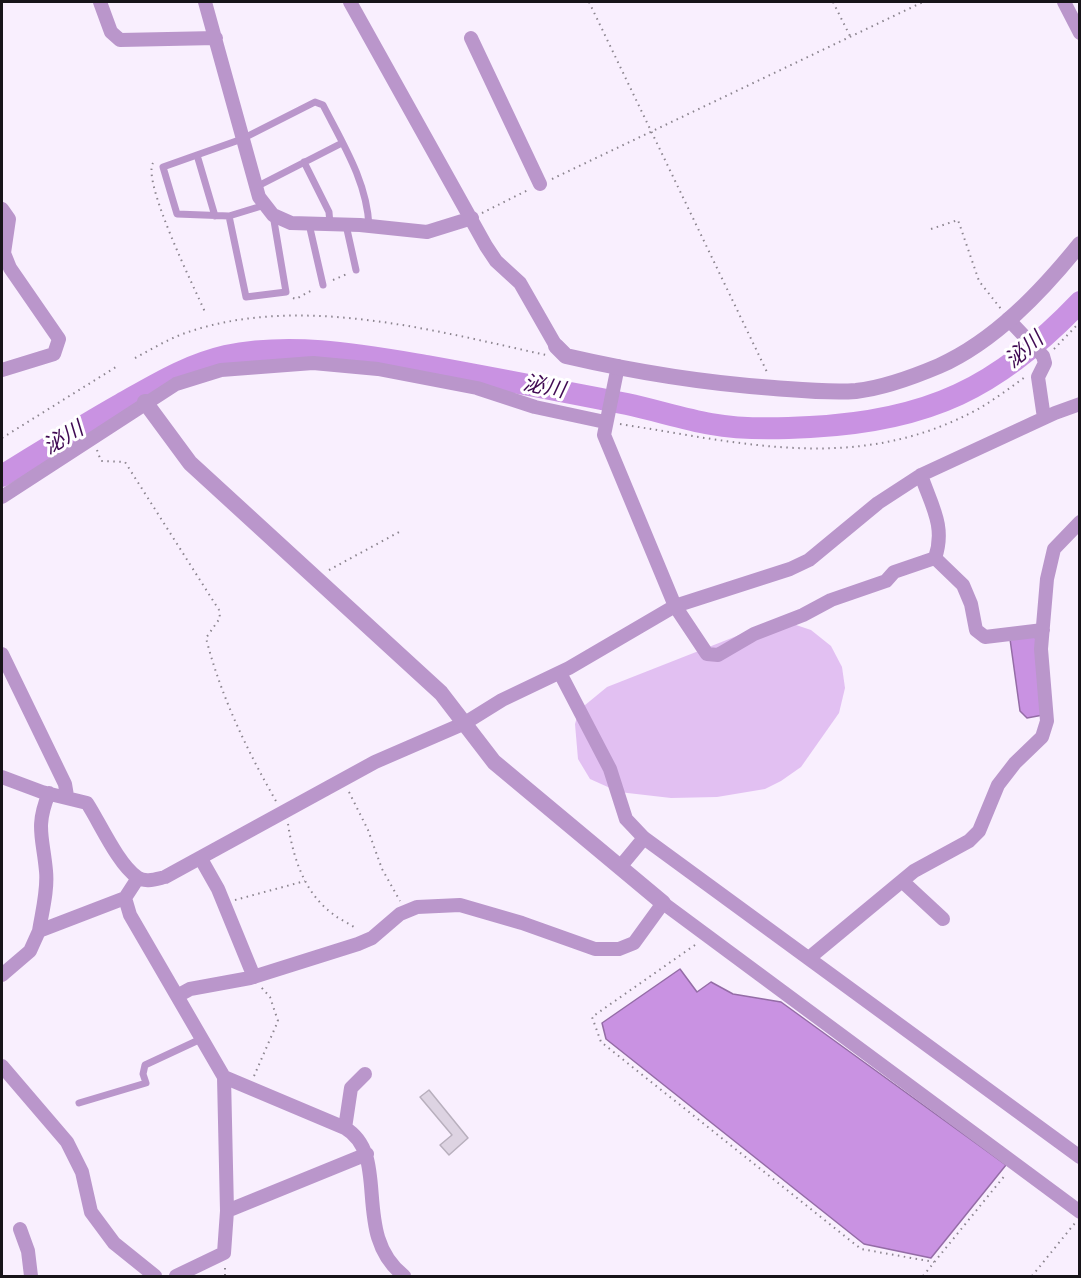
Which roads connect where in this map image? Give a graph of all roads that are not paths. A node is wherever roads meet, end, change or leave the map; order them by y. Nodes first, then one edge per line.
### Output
1 (100, 2) edge
2 (205, 2) edge
3 (350, 2) edge
4 (1064, 2) edge
5 (1080, 33) edge
6 (216, 38) junction
7 (471, 38) dead end
8 (242, 139) junction
9 (342, 143) junction
10 (197, 155) junction
11 (304, 162) junction
12 (540, 184) road end
13 (256, 187) junction
14 (2, 209) edge
15 (269, 210) junction
16 (215, 216) junction
17 (229, 216) junction
18 (472, 218) junction
19 (309, 224) junction
20 (330, 224) junction
21 (346, 225) junction
22 (369, 226) junction
23 (1080, 244) edge
24 (356, 270) dead end
25 (323, 285) dead end
26 (1014, 324) junction
27 (561, 351) joint
28 (2, 370) edge
29 (617, 371) junction
30 (145, 402) junction
31 (1080, 404) edge
32 (606, 418) junction
33 (1044, 418) junction
34 (921, 475) junction
35 (2, 497) edge
36 (1080, 522) edge
37 (935, 558) junction
38 (675, 606) junction
39 (1042, 630) junction
40 (2, 654) edge
41 (560, 673) junction
42 (465, 723) junction
43 (2, 777) edge
44 (49, 793) junction
45 (67, 796) junction
46 (644, 838) junction
47 (201, 859) junction
48 (620, 867) junction
49 (138, 878) junction
50 (902, 881) junction
51 (125, 898) junction
52 (663, 903) junction
53 (943, 919) dead end
54 (39, 931) junction
55 (809, 958) junction
56 (2, 975) edge
57 (254, 977) junction
58 (179, 995) junction
59 (203, 1038) junction
60 (2, 1066) edge
61 (365, 1074) dead end
62 (224, 1077) junction
63 (79, 1103) dead end
64 (345, 1128) junction
65 (367, 1154) junction
66 (1080, 1157) edge
67 (227, 1211) junction
68 (1080, 1212) edge
69 (20, 1229) dead end
70 (31, 1276) edge
71 (155, 1276) edge
72 (176, 1276) edge
73 (404, 1276) edge

1 - 6 street
2 - 6 street
3 - 18 street
4 - 5 street
6 - 8 street
7 - 12 street
8 - 9 lane
8 - 10 lane
8 - 13 street
9 - 11 lane
9 - 22 lane
10 - 16 lane
10 - 16 lane
11 - 13 lane
11 - 20 lane
13 - 15 street
14 - 28 street
15 - 17 lane
15 - 17 lane
15 - 19 street
16 - 17 lane
18 - 22 street
18 - 27 street
19 - 20 street
19 - 25 lane
20 - 21 street
21 - 22 street
21 - 24 lane
23 - 26 street
26 - 29 street
26 - 33 street
27 - 29 street
29 - 32 street
30 - 32 street
30 - 35 street
30 - 42 street
31 - 33 street
32 - 38 street
33 - 34 street
34 - 37 street
34 - 38 street
36 - 39 street
37 - 38 street
37 - 39 street
38 - 41 street
39 - 50 street
40 - 45 street
41 - 42 street
41 - 46 street
42 - 47 street
42 - 48 street
43 - 44 street
44 - 45 street
44 - 54 street
45 - 49 street
46 - 48 street
46 - 55 street
47 - 49 street
47 - 57 street
48 - 52 street
49 - 51 street
50 - 53 street
50 - 55 street
51 - 54 street
51 - 58 street
52 - 57 street
52 - 68 street
54 - 56 street
55 - 66 street
57 - 58 street
58 - 59 street
59 - 62 street
59 - 63 lane
60 - 71 street
61 - 64 street
62 - 64 street
62 - 67 street
64 - 65 street
65 - 67 street
65 - 73 street
67 - 72 street
69 - 70 street

